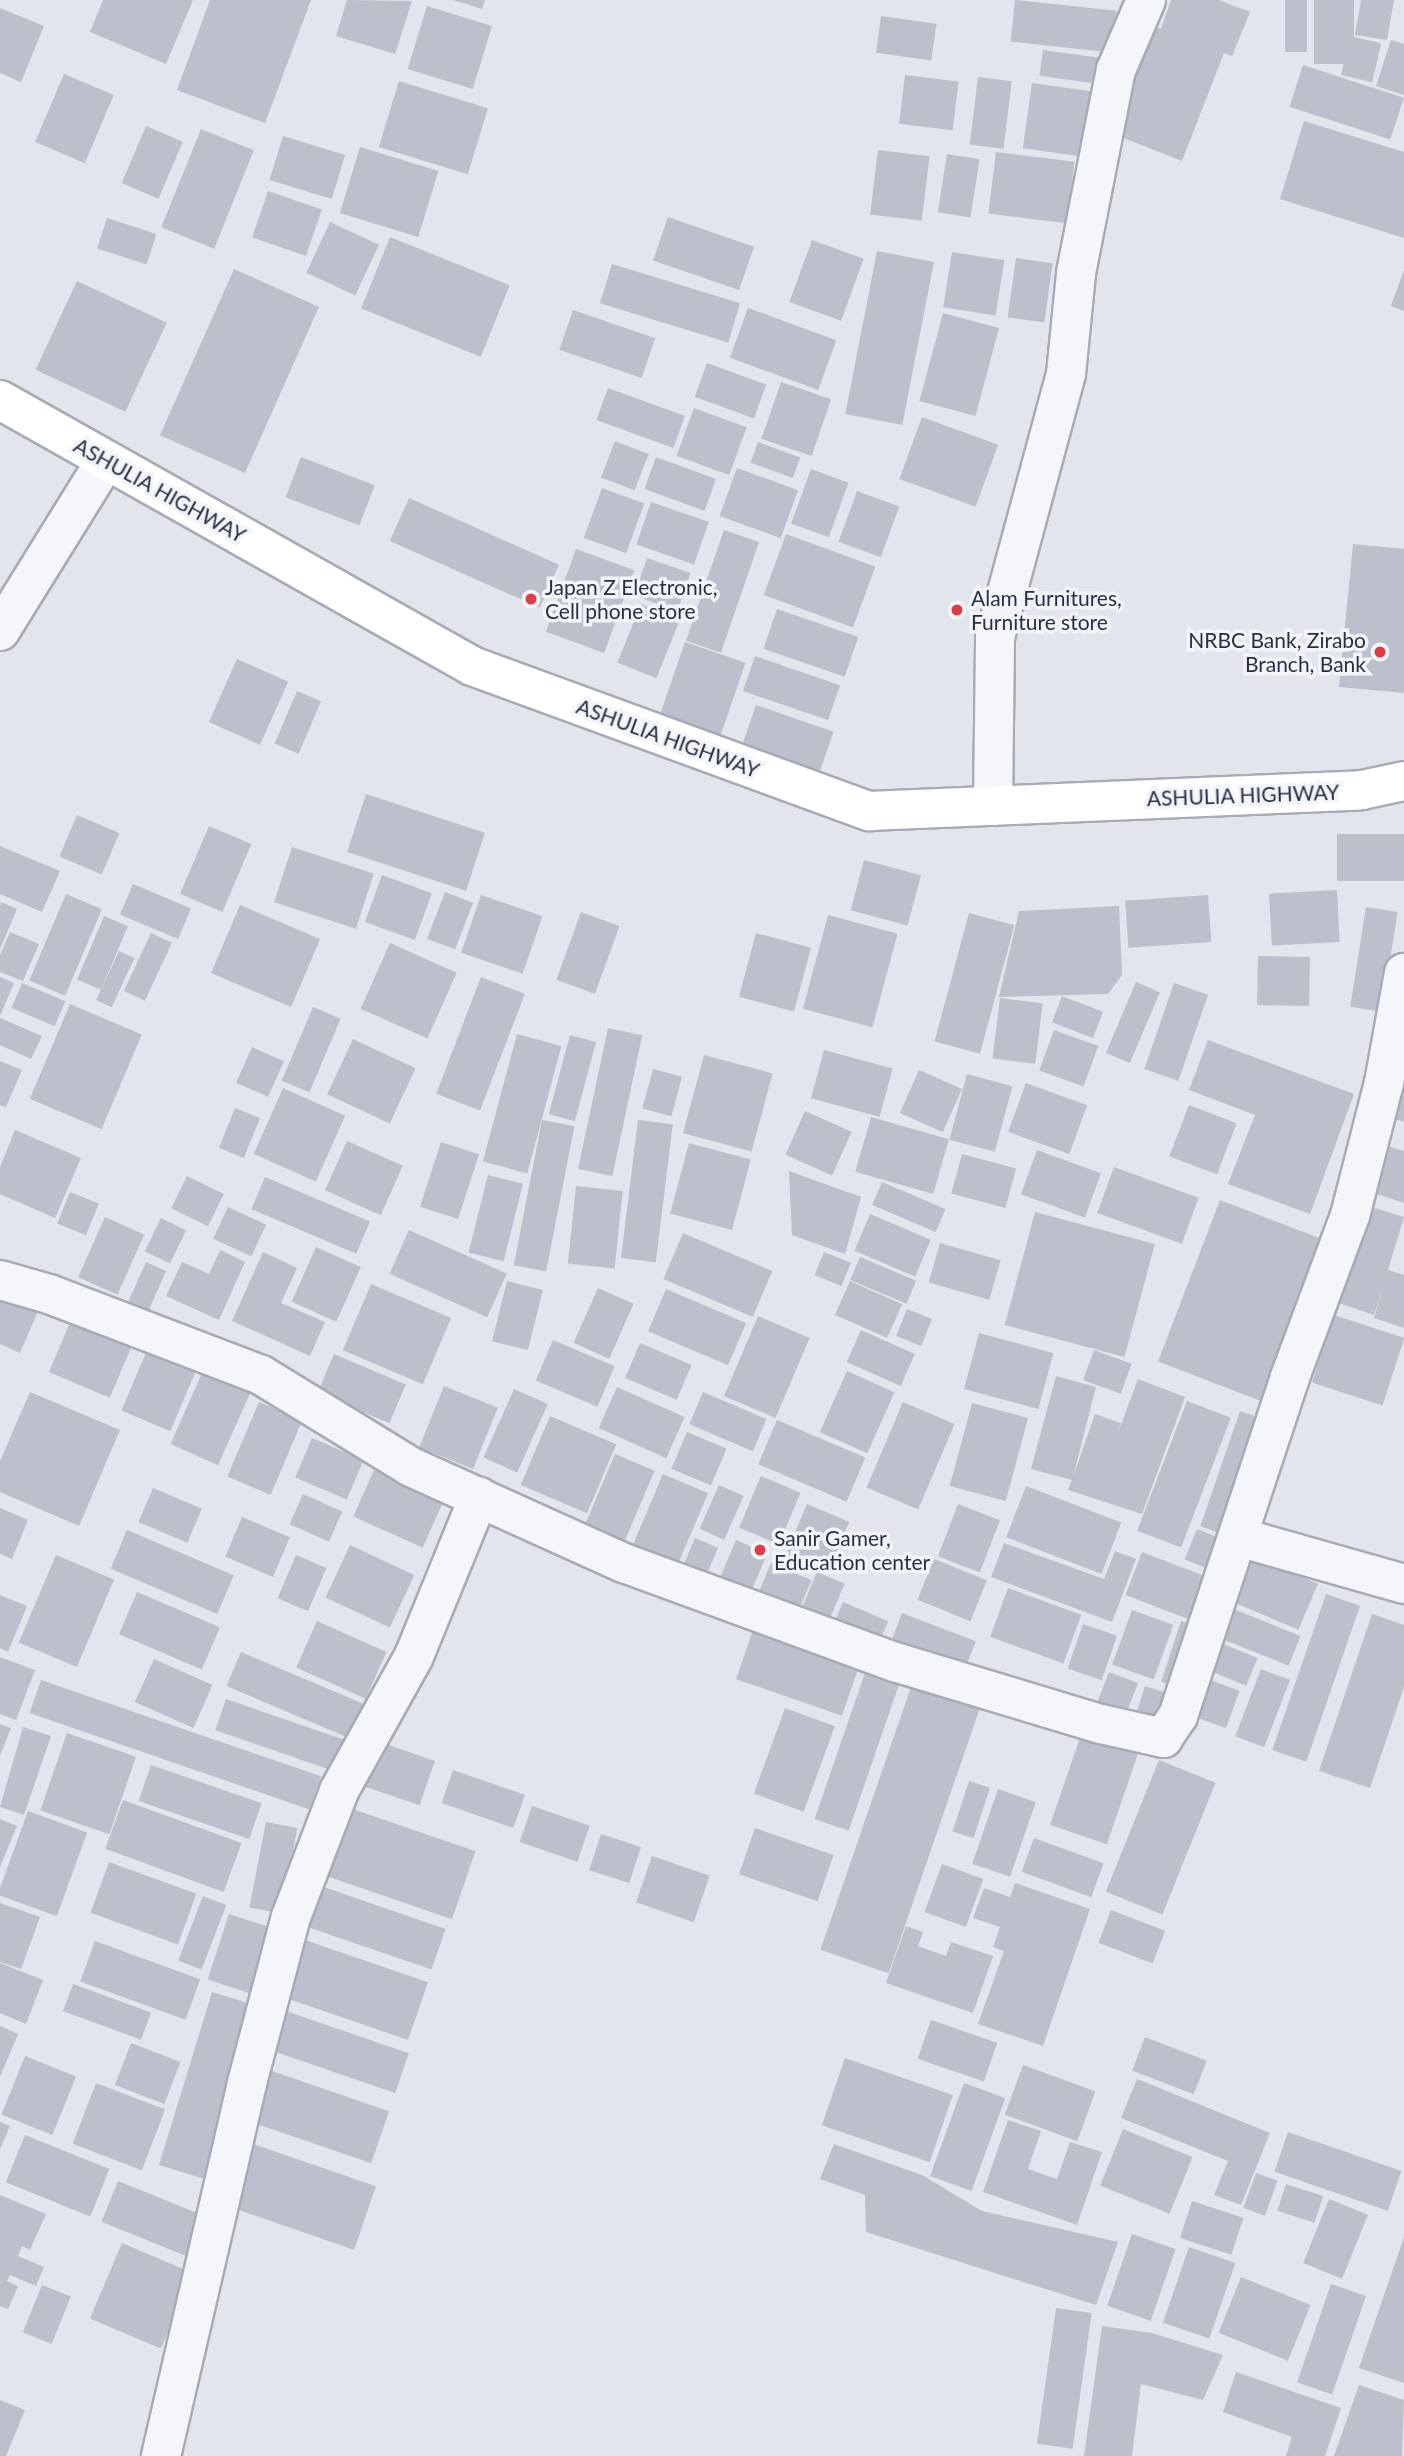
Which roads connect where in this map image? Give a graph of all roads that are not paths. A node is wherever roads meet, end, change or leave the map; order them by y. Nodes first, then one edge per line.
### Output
1 (1146, 0) edge
2 (0, 400) edge
3 (107, 460) junction
4 (0, 631) edge
5 (1404, 781) edge
6 (993, 806) junction
7 (1404, 974) edge
8 (0, 1280) edge
9 (479, 1497) junction
10 (1238, 1537) junction
11 (1404, 1584) edge
12 (161, 2456) edge

1 - 6 street
2 - 3 highway, ASHULIA HIGHWAY
3 - 4 street
3 - 6 highway, ASHULIA HIGHWAY
5 - 6 highway, ASHULIA HIGHWAY
7 - 10 street
8 - 9 street
9 - 10 street
9 - 12 street
10 - 11 street

